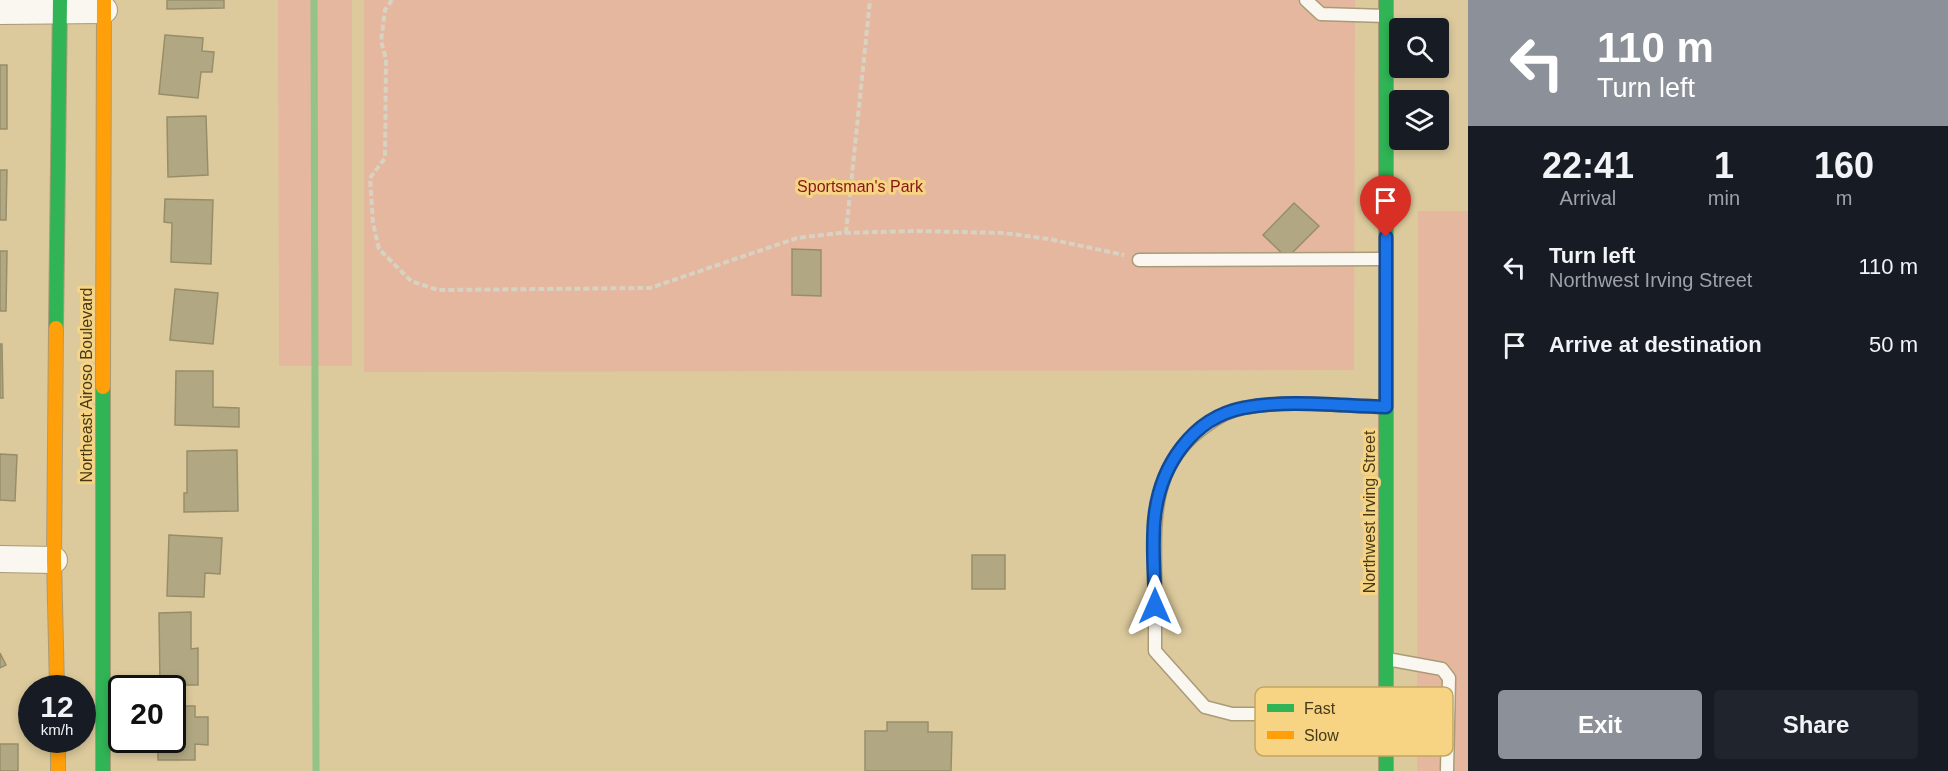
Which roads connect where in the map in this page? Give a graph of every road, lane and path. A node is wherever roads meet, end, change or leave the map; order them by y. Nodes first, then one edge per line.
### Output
1 (392, 0) edge
2 (870, 0) edge
3 (1306, 0) edge
4 (1386, 0) edge
5 (60, 5) edge
6 (104, 5) edge
7 (0, 11) edge
8 (1386, 16) junction
9 (846, 233) junction
10 (1386, 259) junction
11 (1139, 260) joint
12 (1386, 407) junction
13 (0, 559) edge
14 (54, 560) junction
15 (1386, 658) junction
16 (57, 675) edge
17 (1386, 687) edge
18 (1449, 687) edge
19 (1255, 714) edge
20 (58, 753) edge
21 (1447, 756) edge
22 (58, 771) edge
23 (103, 771) edge
24 (1447, 771) edge

1 - 9 path
2 - 9 path
3 - 8 lane
4 - 8 main road, Northwest Irving Street
5 - 6 street
5 - 7 street
5 - 14 main road, Northeast Airoso Boulevard
6 - 23 main road, Northeast Airoso Boulevard
8 - 10 main road, Northwest Irving Street
9 - 11 path
10 - 11 lane
10 - 12 main road, Northwest Irving Street
12 - 15 main road, Northwest Irving Street
12 - 19 lane
13 - 14 street
14 - 16 main road, Northeast Airoso Boulevard
15 - 17 main road, Northwest Irving Street
15 - 18 lane
20 - 22 main road
21 - 24 lane

